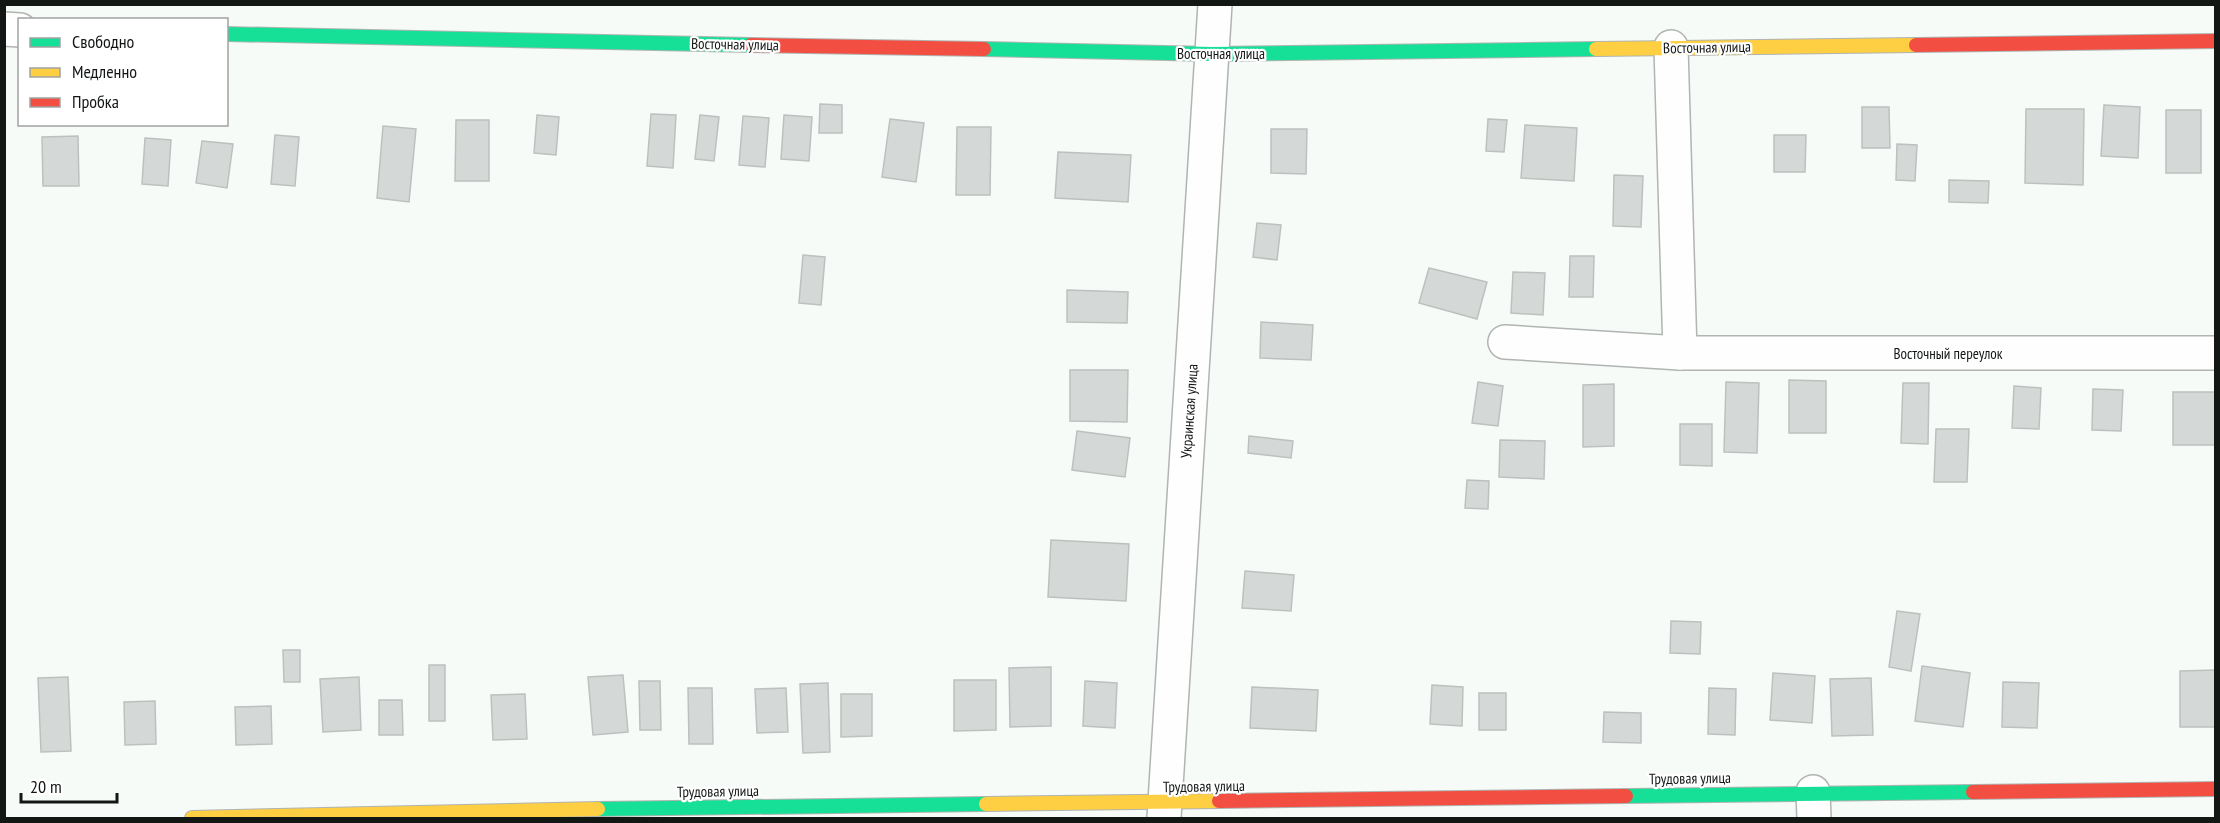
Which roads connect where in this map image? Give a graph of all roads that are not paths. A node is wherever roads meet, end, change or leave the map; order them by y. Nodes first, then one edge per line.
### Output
1 (1215, 4) edge
2 (228, 34) edge
3 (2216, 41) edge
4 (1671, 47) junction
5 (1212, 54) junction
6 (1505, 342) dead end
7 (1680, 353) junction
8 (2216, 353) edge
9 (2216, 789) edge
10 (1813, 805) edge
11 (1164, 811) edge
12 (714, 813) edge
13 (192, 819) edge

1 - 5 street, Украинская улица
2 - 5 street, Восточная улица
3 - 4 street, Восточная улица
4 - 5 street, Восточная улица
4 - 7 street
5 - 11 street, Украинская улица
6 - 7 street, Восточный переулок
7 - 8 street, Восточный переулок
9 - 10 street, Трудовая улица
10 - 11 street, Трудовая улица
11 - 12 street, Трудовая улица
12 - 13 street, Трудовая улица

